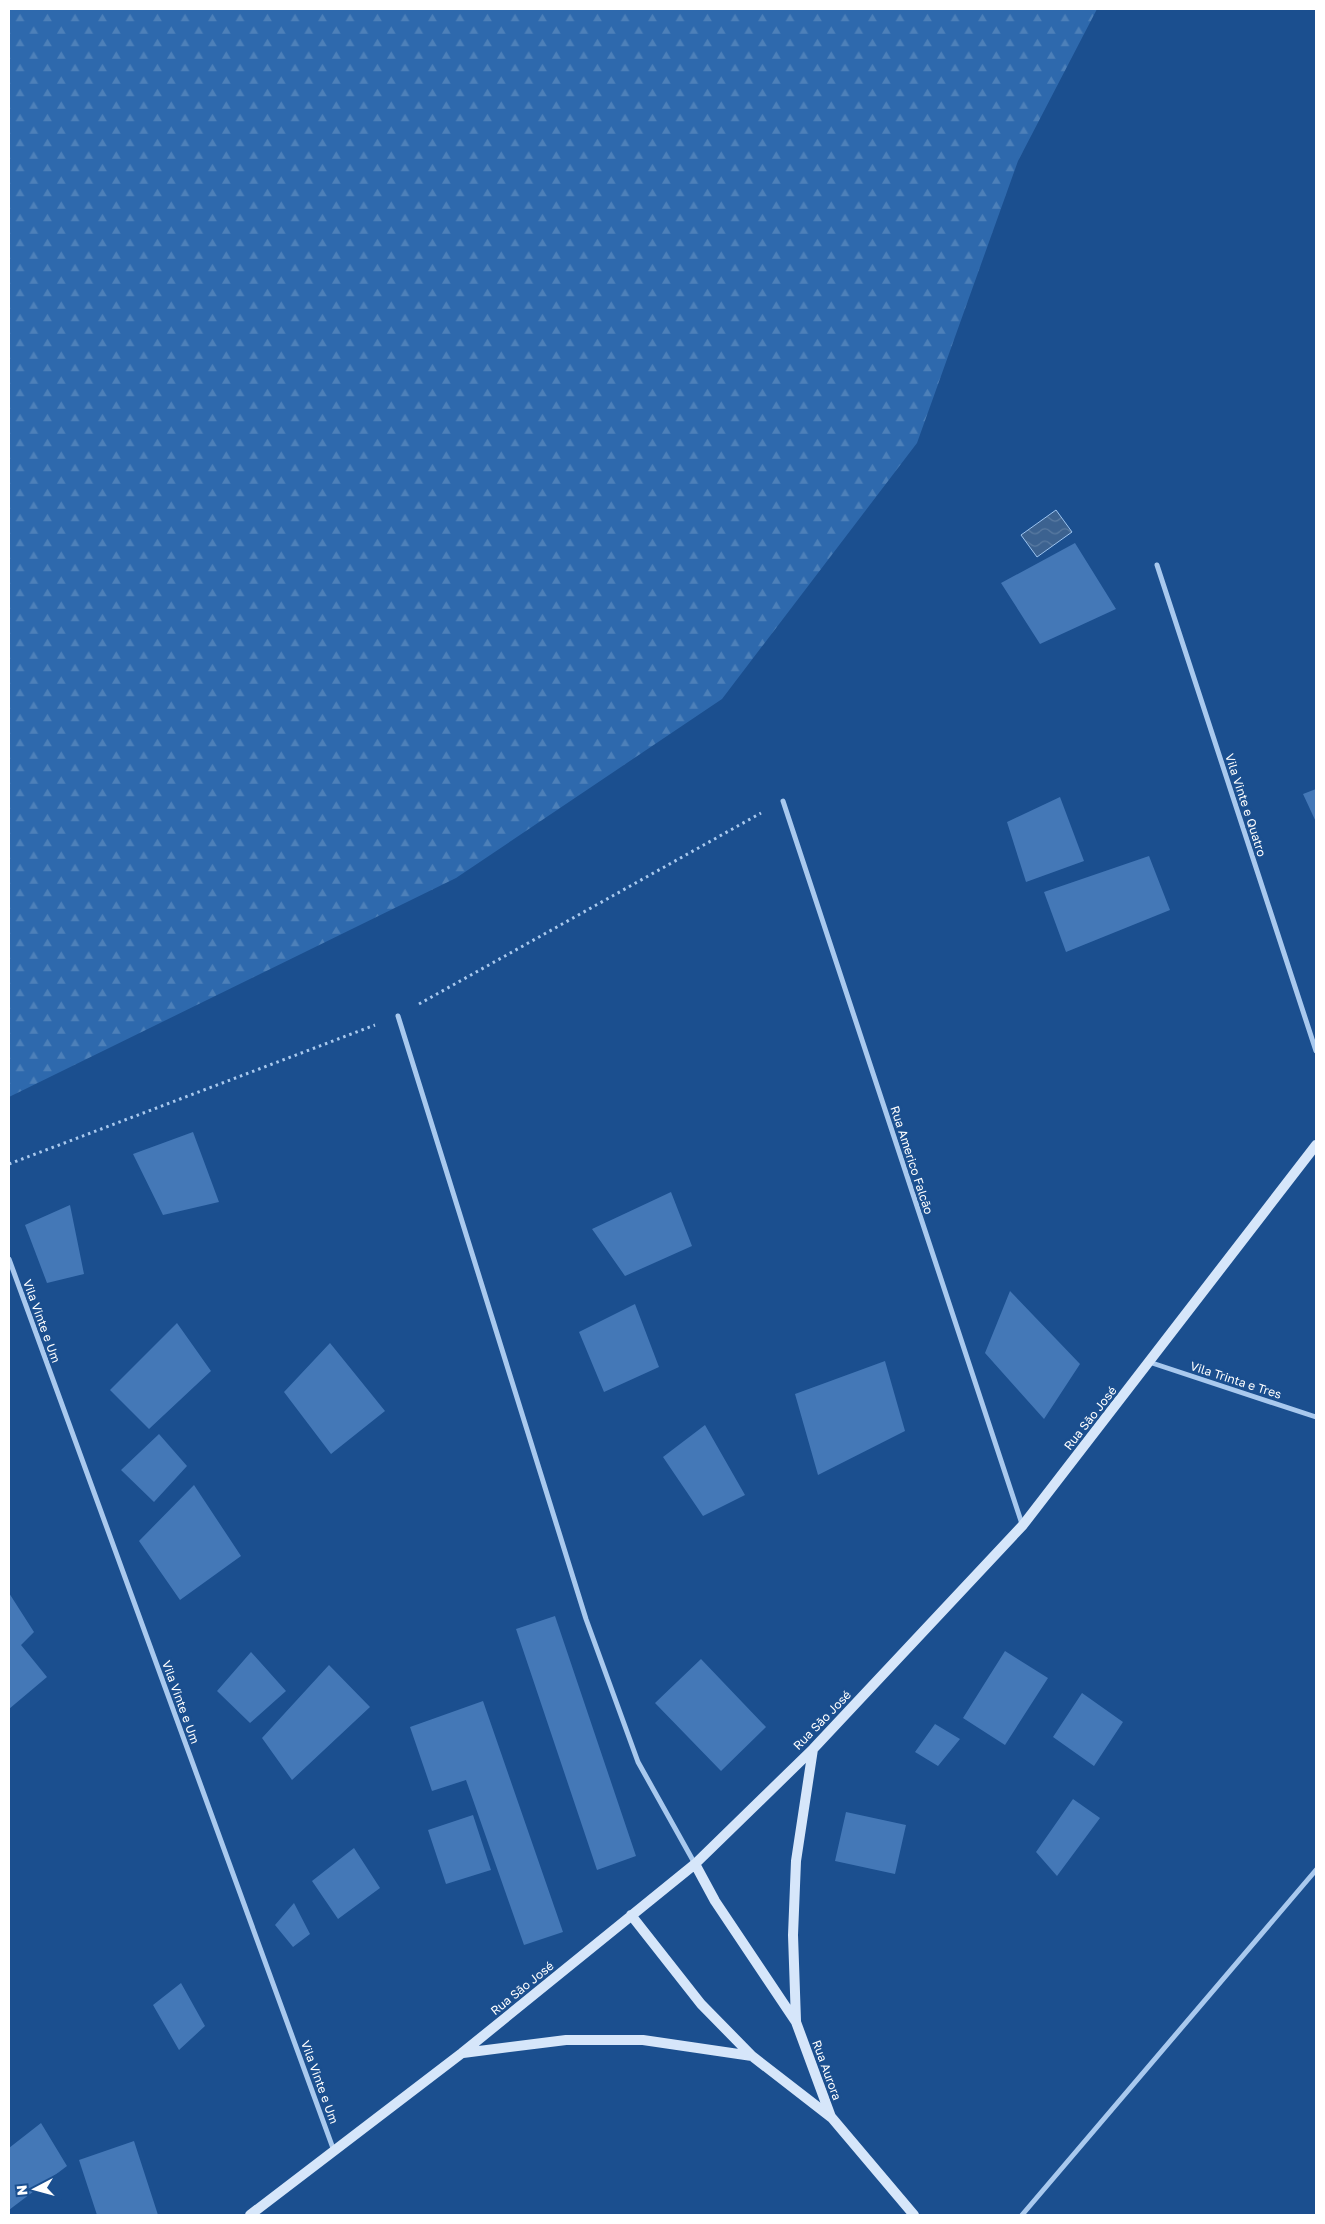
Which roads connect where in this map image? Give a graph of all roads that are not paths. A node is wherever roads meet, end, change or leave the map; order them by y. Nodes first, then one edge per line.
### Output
1 (1157, 565) dead end
2 (783, 801) dead end
3 (398, 1016) dead end
4 (1316, 1051) edge
5 (1316, 1145) edge
6 (9, 1259) edge
7 (1149, 1362) junction
8 (1316, 1417) edge
9 (1023, 1525) junction
10 (813, 1749) junction
11 (695, 1864) junction
12 (1316, 1870) edge
13 (631, 1915) junction
14 (796, 2022) junction
15 (462, 2053) junction
16 (752, 2056) junction
17 (832, 2118) junction
18 (334, 2151) junction
19 (250, 2215) edge
20 (914, 2215) edge
21 (1022, 2215) edge

1 - 4 street, Vila Vinte e Quatro
2 - 9 street, Rua Americo Falcão
3 - 11 street
5 - 7 main road, Rua São José
6 - 18 street, Vila Vinte e Um
7 - 8 street, Vila Trinta e Tres
7 - 9 main road, Rua São José
9 - 10 main road, Rua São José
10 - 11 main road, Rua São José
10 - 14 main road
11 - 13 main road, Rua São José
11 - 14 main road, Rua Aurora
12 - 21 street
13 - 15 main road, Rua São José
13 - 16 main road, Rua Aurora
14 - 17 main road, Rua Aurora
15 - 16 main road
15 - 18 main road, Rua São José
16 - 17 main road, Rua Aurora
17 - 20 main road
18 - 19 main road, Rua São José

